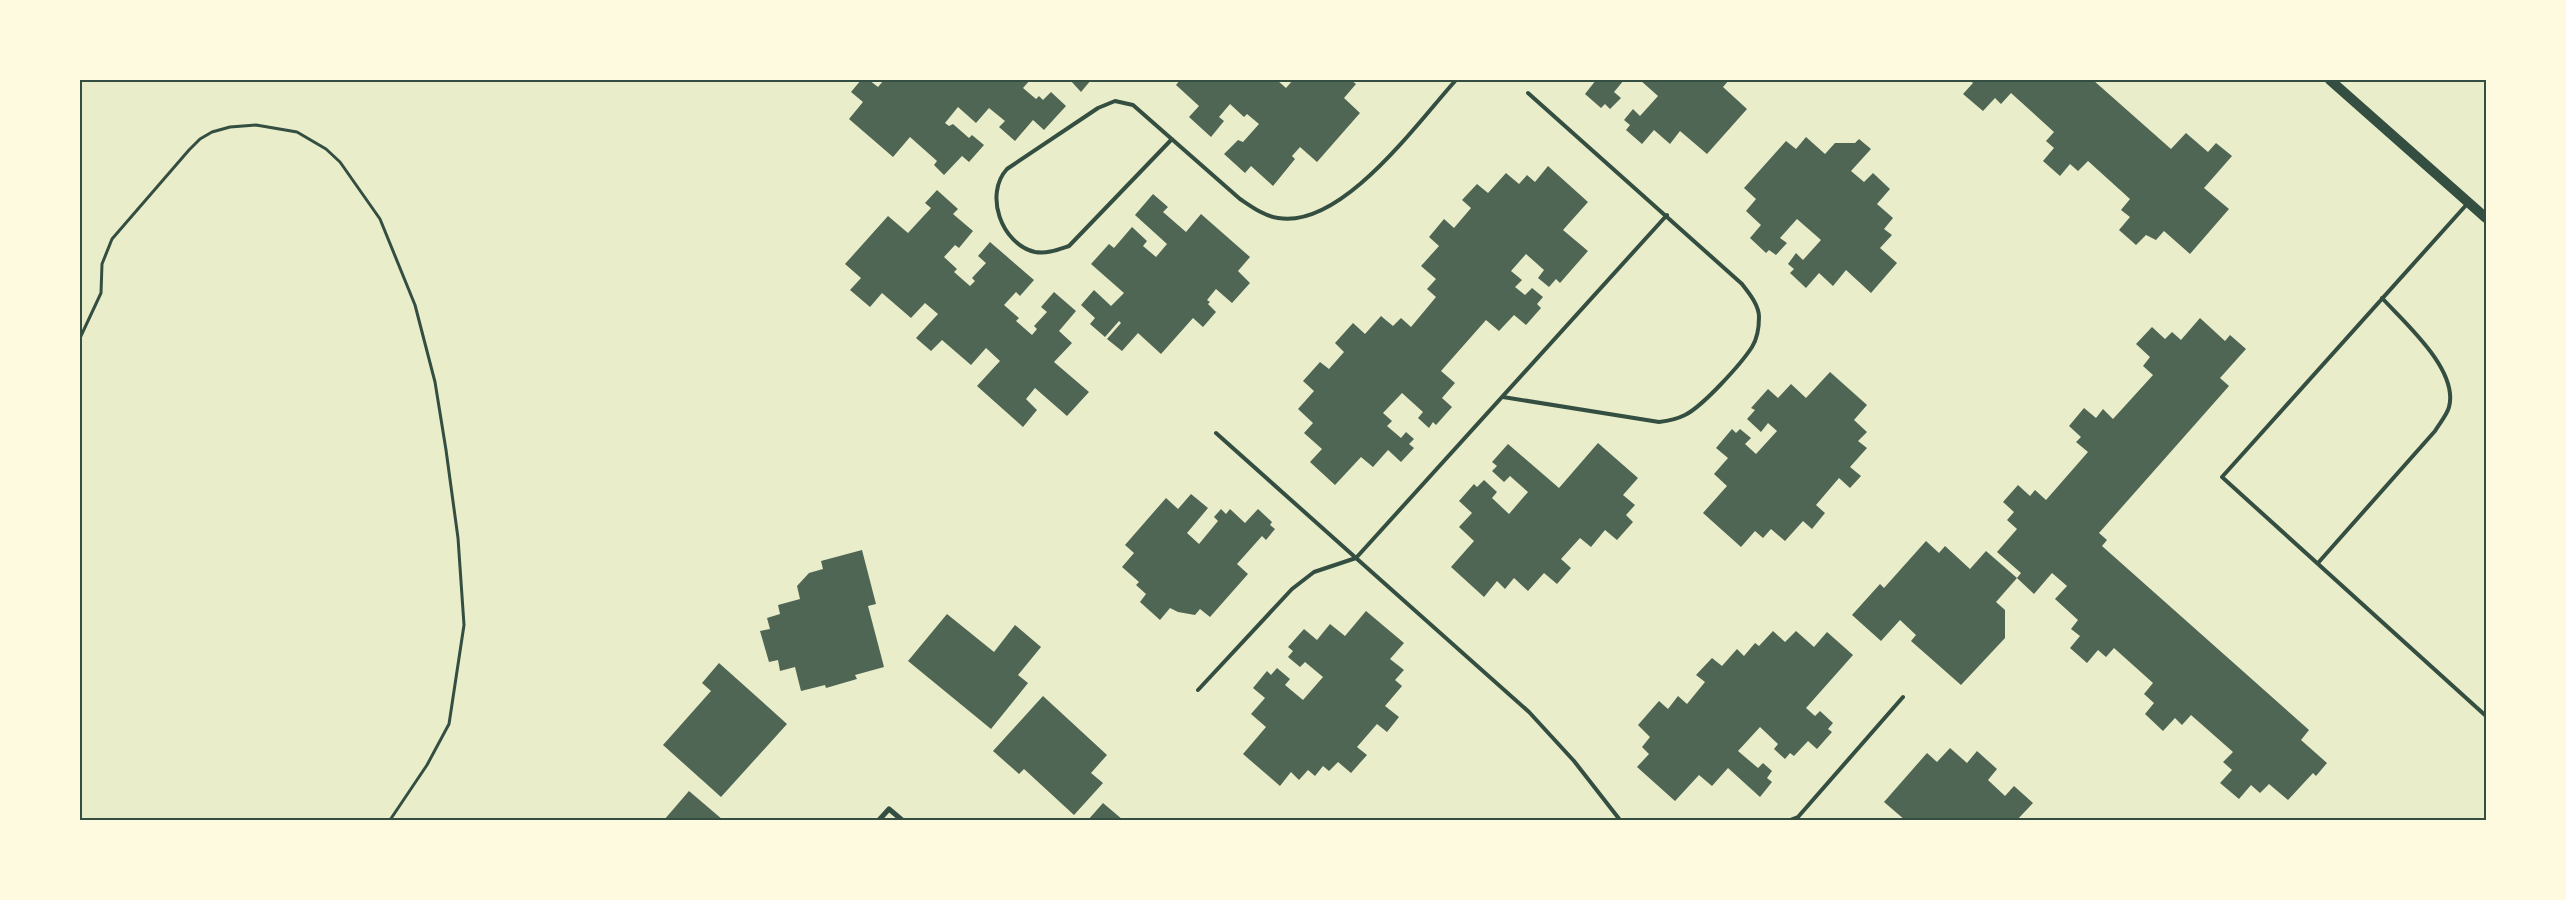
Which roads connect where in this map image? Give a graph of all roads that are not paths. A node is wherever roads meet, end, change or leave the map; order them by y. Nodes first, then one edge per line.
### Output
1 (1456, 80) edge
2 (2330, 80) edge
3 (1528, 93) dead end
4 (1172, 139) junction
5 (2469, 202) junction
6 (1667, 215) junction
7 (2486, 218) edge
8 (2382, 298) junction
9 (1502, 397) junction
10 (1216, 433) dead end
11 (1356, 558) junction
12 (2318, 563) junction
13 (1198, 690) dead end
14 (1903, 698) dead end
15 (2486, 716) edge
16 (1800, 818) edge
17 (879, 820) edge
18 (902, 820) edge
19 (1620, 820) edge
20 (1790, 820) edge

1 - 4 lane
2 - 5 main road
3 - 6 lane
4 - 4 lane
5 - 7 main road
5 - 8 lane
6 - 9 lane
6 - 9 lane
8 - 12 lane
8 - 12 lane
9 - 11 lane
10 - 11 lane
11 - 13 lane
11 - 19 lane
12 - 15 lane
14 - 16 lane
16 - 20 lane
17 - 18 street

